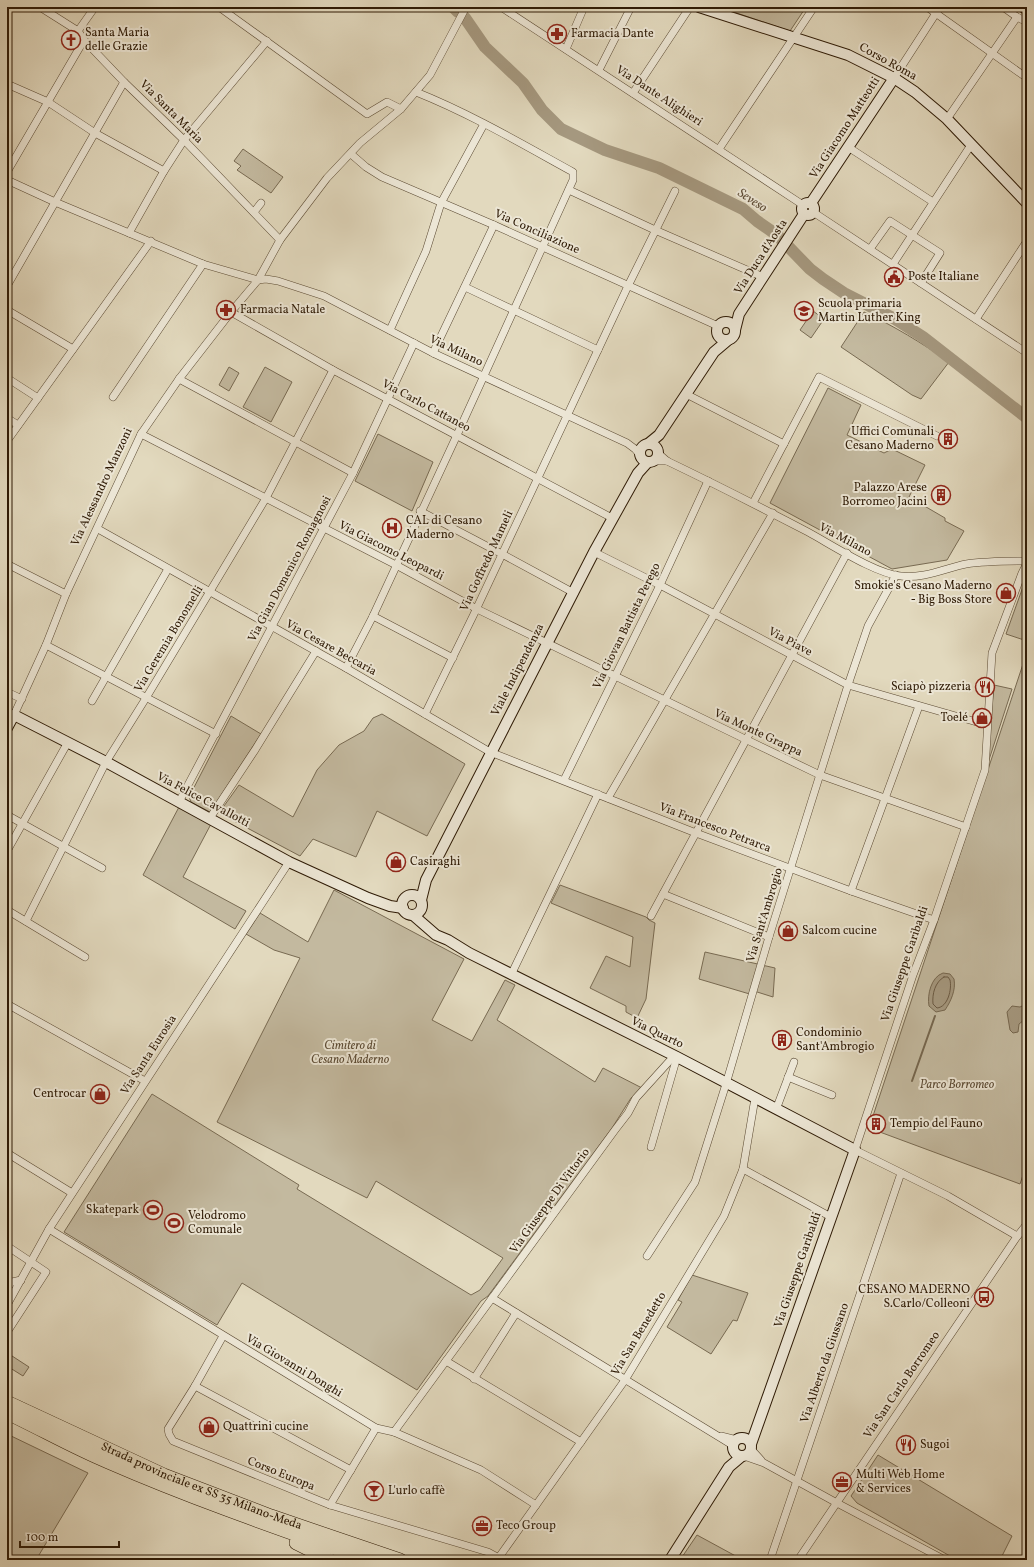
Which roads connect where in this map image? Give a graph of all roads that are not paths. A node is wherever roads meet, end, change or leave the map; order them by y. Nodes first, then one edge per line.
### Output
1 (40, 7) edge
2 (95, 7) edge
3 (219, 7) edge
4 (466, 7) edge
5 (501, 7) edge
6 (584, 7) edge
7 (631, 7) edge
8 (690, 7) edge
9 (699, 7) edge
10 (814, 7) edge
11 (927, 7) edge
12 (1003, 7) edge
13 (938, 10) edge
14 (1017, 17) junction
15 (1027, 22) edge
16 (78, 31) junction
17 (792, 37) junction
18 (84, 40) junction
19 (267, 41) junction
20 (566, 49) junction
21 (992, 54) junction
22 (598, 70) junction
23 (894, 78) junction
24 (1027, 78) edge
25 (124, 82) junction
26 (7, 84) edge
27 (416, 92) junction
28 (633, 93) junction
29 (48, 102) junction
30 (401, 109) junction
31 (947, 119) junction
32 (484, 124) junction
33 (95, 133) junction
34 (184, 140) junction
35 (971, 145) junction
36 (848, 147) junction
37 (719, 149) junction
38 (351, 154) junction
39 (164, 171) junction
40 (7, 172) edge
41 (7, 180) edge
42 (569, 190) junction
43 (675, 191) dead end
44 (54, 202) junction
45 (933, 202) junction
46 (260, 203) dead end
47 (441, 203) junction
48 (1027, 203) edge
49 (808, 208) junction
50 (254, 212) junction
51 (494, 225) junction
52 (655, 230) junction
53 (129, 233) junction
54 (912, 235) junction
55 (280, 240) junction
56 (1027, 241) edge
57 (151, 242) junction
58 (542, 246) junction
59 (870, 250) junction
60 (203, 264) junction
61 (893, 264) junction
62 (763, 276) junction
63 (258, 280) junction
64 (920, 283) junction
65 (7, 286) edge
66 (628, 286) junction
67 (465, 287) junction
68 (514, 309) junction
69 (7, 310) edge
70 (231, 312) junction
71 (739, 314) junction
72 (976, 319) junction
73 (720, 327) junction
74 (390, 330) junction
75 (735, 330) junction
76 (727, 341) junction
77 (414, 343) junction
78 (73, 349) junction
79 (598, 350) junction
80 (714, 352) junction
81 (1027, 352) edge
82 (434, 353) junction
83 (334, 370) junction
84 (483, 376) junction
85 (7, 378) edge
86 (179, 379) junction
87 (686, 394) junction
88 (113, 397) dead end
89 (38, 398) junction
90 (388, 398) junction
91 (568, 416) junction
92 (7, 418) edge
93 (18, 425) junction
94 (141, 434) junction
95 (457, 435) junction
96 (937, 436) dead end
97 (7, 441) edge
98 (296, 442) junction
99 (784, 444) junction
100 (649, 455) junction
101 (353, 473) junction
102 (538, 478) junction
103 (708, 481) junction
104 (266, 498) junction
105 (753, 503) junction
106 (420, 511) junction
107 (772, 513) junction
108 (612, 518) junction
109 (98, 529) junction
110 (323, 529) junction
111 (594, 552) junction
112 (847, 553) junction
113 (502, 554) junction
114 (1027, 562) edge
115 (7, 564) edge
116 (396, 565) junction
117 (168, 569) junction
118 (1027, 571) edge
119 (896, 575) junction
120 (1018, 583) junction
121 (660, 585) junction
122 (210, 593) junction
123 (574, 593) junction
124 (66, 594) junction
125 (477, 608) junction
126 (714, 614) junction
127 (373, 616) junction
128 (271, 627) junction
129 (546, 643) junction
130 (46, 645) junction
131 (316, 651) junction
132 (793, 656) junction
133 (453, 658) junction
134 (346, 668) junction
135 (106, 676) junction
136 (615, 676) junction
137 (848, 685) junction
138 (7, 692) edge
139 (146, 698) junction
140 (22, 699) junction
141 (663, 700) junction
142 (92, 701) dead end
143 (919, 706) junction
144 (425, 714) junction
145 (14, 715) junction
146 (987, 725) junction
147 (7, 728) edge
148 (216, 734) junction
149 (745, 739) junction
150 (68, 742) junction
151 (490, 752) junction
152 (106, 762) junction
153 (820, 775) junction
154 (564, 780) junction
155 (598, 794) junction
156 (608, 798) junction
157 (885, 798) junction
158 (179, 802) junction
159 (7, 815) edge
160 (210, 818) junction
161 (22, 823) junction
162 (966, 828) junction
163 (696, 833) junction
164 (63, 847) junction
165 (7, 851) edge
166 (289, 862) junction
167 (102, 868) dead end
168 (792, 868) junction
169 (851, 891) junction
170 (663, 894) junction
171 (412, 904) junction
172 (7, 910) edge
173 (651, 916) dead end
174 (934, 920) junction
175 (26, 922) junction
176 (770, 937) junction
177 (85, 957) dead end
178 (511, 975) junction
179 (7, 1004) edge
180 (675, 1057) junction
181 (794, 1062) dead end
182 (788, 1077) junction
183 (145, 1081) junction
184 (726, 1084) junction
185 (832, 1095) dead end
186 (755, 1098) junction
187 (777, 1107) dead end
188 (651, 1147) dead end
189 (855, 1150) junction
190 (7, 1153) edge
191 (743, 1169) junction
192 (901, 1173) junction
193 (72, 1193) junction
194 (831, 1217) junction
195 (1027, 1224) edge
196 (49, 1229) junction
197 (1017, 1236) junction
198 (7, 1246) edge
199 (647, 1256) dead end
200 (30, 1261) junction
201 (21, 1280) junction
202 (7, 1288) edge
203 (492, 1298) junction
204 (7, 1305) edge
205 (516, 1313) junction
206 (9, 1329) dead end
207 (223, 1336) junction
208 (446, 1361) junction
209 (474, 1379) junction
210 (625, 1380) junction
211 (195, 1386) junction
212 (7, 1402) edge
213 (7, 1413) edge
214 (762, 1416) junction
215 (376, 1428) junction
216 (394, 1432) junction
217 (581, 1442) junction
218 (736, 1443) junction
219 (747, 1451) junction
220 (729, 1467) junction
221 (351, 1470) junction
222 (797, 1481) junction
223 (837, 1504) junction
224 (330, 1505) junction
225 (536, 1505) junction
226 (233, 1513) junction
227 (498, 1559) edge
228 (330, 1560) edge
229 (368, 1560) edge
230 (400, 1560) edge
231 (670, 1560) edge
232 (770, 1560) edge
233 (798, 1560) edge
234 (945, 1560) edge

1 - 16 street, Via Santa Maria
2 - 16 street
3 - 19 street
4 - 27 street, Via Alessandro Manzoni
5 - 20 street, Via Dante Alighieri
6 - 20 street
7 - 22 street
8 - 28 street
9 - 17 street, Corso Roma
10 - 17 street
11 - 13 street
12 - 14 street
13 - 21 street
13 - 23 street, Via Giacomo Matteotti
14 - 15 street
14 - 21 street
16 - 18 street, Via Santa Maria
17 - 23 street, Corso Roma
17 - 37 street
18 - 25 street, Via Santa Maria
18 - 29 street
19 - 30 street
19 - 34 street
20 - 22 street, Via Dante Alighieri
21 - 24 street
21 - 31 street
22 - 28 street, Via Dante Alighieri
23 - 31 street, Corso Roma
23 - 36 street, Via Giacomo Matteotti
25 - 33 street
25 - 34 street, Via Santa Maria
26 - 29 street
27 - 30 street, Via Alessandro Manzoni
27 - 32 street
28 - 37 street, Via Dante Alighieri
29 - 33 street
29 - 40 street
30 - 38 street, Via Alessandro Manzoni
31 - 35 street, Corso Roma
32 - 42 street
32 - 47 street
33 - 39 street
33 - 44 street
34 - 39 street
34 - 50 street, Via Santa Maria
35 - 45 street
35 - 48 street, Corso Roma
36 - 45 street
36 - 49 street, Via Giacomo Matteotti
37 - 49 street, Via Dante Alighieri
38 - 47 street, Via Conciliazione
38 - 55 street, Via Alessandro Manzoni
39 - 53 street
41 - 44 street, Via Milano
42 - 52 street
42 - 58 street
43 - 52 street, Via Goffredo Mameli
44 - 53 street, Via Milano
44 - 65 street
45 - 54 street
46 - 50 street
47 - 51 street, Via Conciliazione
47 - 74 street
49 - 59 street, Via Dante Alighieri
49 - 62 street, Via Duca d'Aosta
50 - 55 street, Via Santa Maria
51 - 58 street, Via Conciliazione
51 - 67 street
52 - 62 street
52 - 66 street, Via Goffredo Mameli
53 - 57 street, Via Milano
54 - 59 street
54 - 61 street
54 - 64 street
55 - 63 street, Via Alessandro Manzoni
56 - 72 street
57 - 60 street, Via Milano
57 - 78 street
58 - 66 street, Via Conciliazione
58 - 68 street
59 - 61 street, Via Dante Alighieri
60 - 63 street, Via Milano
60 - 88 street
61 - 64 street, Via Dante Alighieri
62 - 71 street, Via Duca d'Aosta
63 - 70 street, Via Alessandro Manzoni
63 - 74 street, Via Milano
64 - 72 street, Via Dante Alighieri
66 - 73 street, Via Conciliazione
66 - 79 street, Via Goffredo Mameli
67 - 68 street
67 - 82 street
68 - 79 street
68 - 84 street
69 - 78 street
70 - 83 street, Via Carlo Cattaneo
70 - 86 street, Via Alessandro Manzoni
71 - 73 street, Via Duca d'Aosta
71 - 75 street, Via Duca d'Aosta
72 - 81 street, Via Dante Alighieri
73 - 75 street
73 - 76 street
73 - 80 street
74 - 77 street, Via Milano
75 - 76 street
76 - 80 street
77 - 82 street, Via Milano
77 - 90 street, Via Gian Domenico Romagnosi
78 - 89 street
79 - 91 street, Via Goffredo Mameli
80 - 87 street
82 - 84 street, Via Milano
83 - 90 street, Via Carlo Cattaneo
83 - 98 street, Via Geremia Bonomelli
84 - 91 street, Via Milano
84 - 95 street
85 - 89 street
86 - 94 street, Via Alessandro Manzoni
86 - 98 street
87 - 99 street
87 - 100 street
89 - 93 street
90 - 95 street, Via Carlo Cattaneo
90 - 101 street, Via Gian Domenico Romagnosi
91 - 100 street, Via Milano
91 - 102 street, Via Goffredo Mameli
92 - 93 street
93 - 97 street
94 - 104 street, Via Giacomo Leopardi
94 - 109 street, Via Alessandro Manzoni
95 - 102 street, Via Carlo Cattaneo
95 - 106 street
96 - 99 street
98 - 101 street
98 - 104 street, Via Geremia Bonomelli
99 - 105 street
100 - 103 street, Via Milano
100 - 108 street, Viale Indipendenza
101 - 110 street, Via Gian Domenico Romagnosi
102 - 108 street, Via Carlo Cattaneo
102 - 113 street, Via Goffredo Mameli
103 - 105 street, Via Milano
103 - 121 street, Via Giovan Battista Perego
104 - 110 street, Via Giacomo Leopardi
104 - 122 street, Via Geremia Bonomelli
105 - 107 street, Via Milano
106 - 113 street
106 - 116 street
107 - 112 street, Via Milano
107 - 126 street
108 - 111 street, Viale Indipendenza
109 - 117 street, Via Cesare Beccaria
109 - 124 street, Via Alessandro Manzoni
110 - 116 street, Via Giacomo Leopardi
110 - 128 street, Via Gian Domenico Romagnosi
111 - 121 street, Via Piave
111 - 123 street, Viale Indipendenza
112 - 119 street, Via Milano
112 - 132 street
113 - 123 street
113 - 125 street, Via Goffredo Mameli
114 - 119 street, Via Milano
114 - 120 street, Via Giuseppe Garibaldi
115 - 124 street
116 - 125 street, Via Giacomo Leopardi
116 - 127 street
117 - 122 street, Via Cesare Beccaria
117 - 135 street
118 - 120 street, Via Giuseppe Garibaldi
119 - 137 street, Via Sant'Ambrogio
120 - 146 street, Via Giuseppe Garibaldi
121 - 126 street, Via Piave
121 - 136 street, Via Giovan Battista Perego
122 - 128 street, Via Cesare Beccaria
122 - 139 street, Via Geremia Bonomelli
123 - 129 street, Viale Indipendenza
124 - 130 street, Via Alessandro Manzoni
125 - 129 street, Via Giacomo Leopardi
125 - 133 street, Via Goffredo Mameli
126 - 132 street, Via Piave
126 - 141 street
127 - 133 street
127 - 134 street
128 - 131 street, Via Cesare Beccaria
128 - 148 street, Via Gian Domenico Romagnosi
129 - 136 street, Via Monte Grappa
129 - 151 street, Viale Indipendenza
130 - 135 street
130 - 140 street, Via Alessandro Manzoni
131 - 134 street, Via Cesare Beccaria
131 - 160 street
132 - 137 street, Via Piave
132 - 149 street
133 - 144 street, Via Goffredo Mameli
134 - 144 street, Via Cesare Beccaria
135 - 139 street
135 - 142 street
136 - 141 street, Via Monte Grappa
136 - 154 street, Via Giovan Battista Perego
137 - 143 street, Via Piave
137 - 153 street, Via Sant'Ambrogio
138 - 140 street
139 - 148 street
139 - 152 street, Via Geremia Bonomelli
140 - 145 street, Via Alessandro Manzoni
141 - 149 street, Via Monte Grappa
141 - 156 street
143 - 146 street, Via Piave
143 - 157 street
144 - 151 street, Via Cesare Beccaria
145 - 147 street, Via Alessandro Manzoni
145 - 150 street, Via Felice Cavallotti
146 - 162 street, Via Giuseppe Garibaldi
148 - 158 street, Via Gian Domenico Romagnosi
149 - 153 street, Via Monte Grappa
149 - 163 street
150 - 152 street, Via Felice Cavallotti
150 - 161 street
151 - 154 street, Via Francesco Petrarca
151 - 171 street, Viale Indipendenza
152 - 158 street, Via Felice Cavallotti
152 - 164 street, Via Geremia Bonomelli
153 - 157 street, Via Monte Grappa
153 - 168 street, Via Sant'Ambrogio
154 - 155 street, Via Francesco Petrarca
155 - 156 street, Via Francesco Petrarca
155 - 178 street
156 - 163 street, Via Francesco Petrarca
157 - 162 street, Via Monte Grappa
157 - 169 street
158 - 160 street, Via Felice Cavallotti
159 - 161 street
160 - 166 street, Via Felice Cavallotti
161 - 164 street
161 - 165 street
162 - 174 street, Via Giuseppe Garibaldi
163 - 168 street, Via Francesco Petrarca
163 - 170 street
164 - 167 street
164 - 175 street, Via Geremia Bonomelli
166 - 171 street, Via Felice Cavallotti
166 - 183 street, Via Santa Eurosia
168 - 169 street, Via Francesco Petrarca
168 - 176 street, Via Sant'Ambrogio
169 - 174 street, Via Francesco Petrarca
170 - 173 street
170 - 176 street
171 - 178 street, Via Quarto
172 - 175 street
174 - 189 street, Via Giuseppe Garibaldi
175 - 177 street
176 - 184 street, Via Sant'Ambrogio
178 - 180 street, Via Quarto
179 - 183 street
180 - 184 street, Via Quarto
180 - 188 street
180 - 203 street, Via Giuseppe Di Vittorio
181 - 182 street
182 - 185 street
182 - 187 street
183 - 193 street, Via Santa Eurosia
184 - 186 street, Via Quarto
184 - 199 street, Via Sant'Ambrogio
186 - 189 street, Via Quarto
186 - 191 street, Via San Benedetto
189 - 192 street
189 - 194 street, Via Giuseppe Garibaldi
190 - 193 street
191 - 194 street
191 - 210 street, Via San Benedetto
192 - 197 street
192 - 222 street, Via Alberto da Giussano
193 - 196 street, Via Santa Eurosia
194 - 214 street, Via Giuseppe Garibaldi
195 - 197 street, Via San Carlo Borromeo
196 - 200 street, Via Santa Eurosia
196 - 207 street, Via Giovanni Donghi
197 - 223 street, Via San Carlo Borromeo
198 - 200 street
200 - 201 street, Via Santa Eurosia
200 - 206 street
201 - 202 street
201 - 204 street, Via Santa Eurosia
203 - 205 street
203 - 208 street, Via Giuseppe Di Vittorio
205 - 209 street
205 - 210 street
207 - 211 street, Corso Europa
207 - 215 street, Via Giovanni Donghi
208 - 209 street
208 - 216 street, Via Giuseppe Di Vittorio
209 - 217 street
210 - 217 street, Via San Benedetto
210 - 218 street
211 - 221 street
211 - 224 street, Corso Europa
212 - 230 highway, Strada provinciale ex SS 35 Milano-Meda
213 - 226 highway, Strada provinciale ex SS 35 Milano-Meda
214 - 218 street, Via Giuseppe Garibaldi
214 - 219 street, Via Giuseppe Garibaldi
215 - 216 street, Via Giovanni Donghi
215 - 221 street
216 - 225 street, Via Giovanni Donghi
217 - 225 street, Via San Benedetto
218 - 219 street
218 - 219 street
218 - 220 street, Via Giuseppe Garibaldi
219 - 220 street, Via Giuseppe Garibaldi
219 - 222 street
220 - 231 street, Via Giuseppe Garibaldi
221 - 224 street
222 - 223 street
222 - 232 street, Via Alberto da Giussano
223 - 233 street, Via San Carlo Borromeo
223 - 234 street
224 - 227 street, Corso Europa
225 - 227 street, Via San Benedetto
226 - 228 highway
226 - 229 highway, Strada provinciale ex SS 35 Milano-Meda

